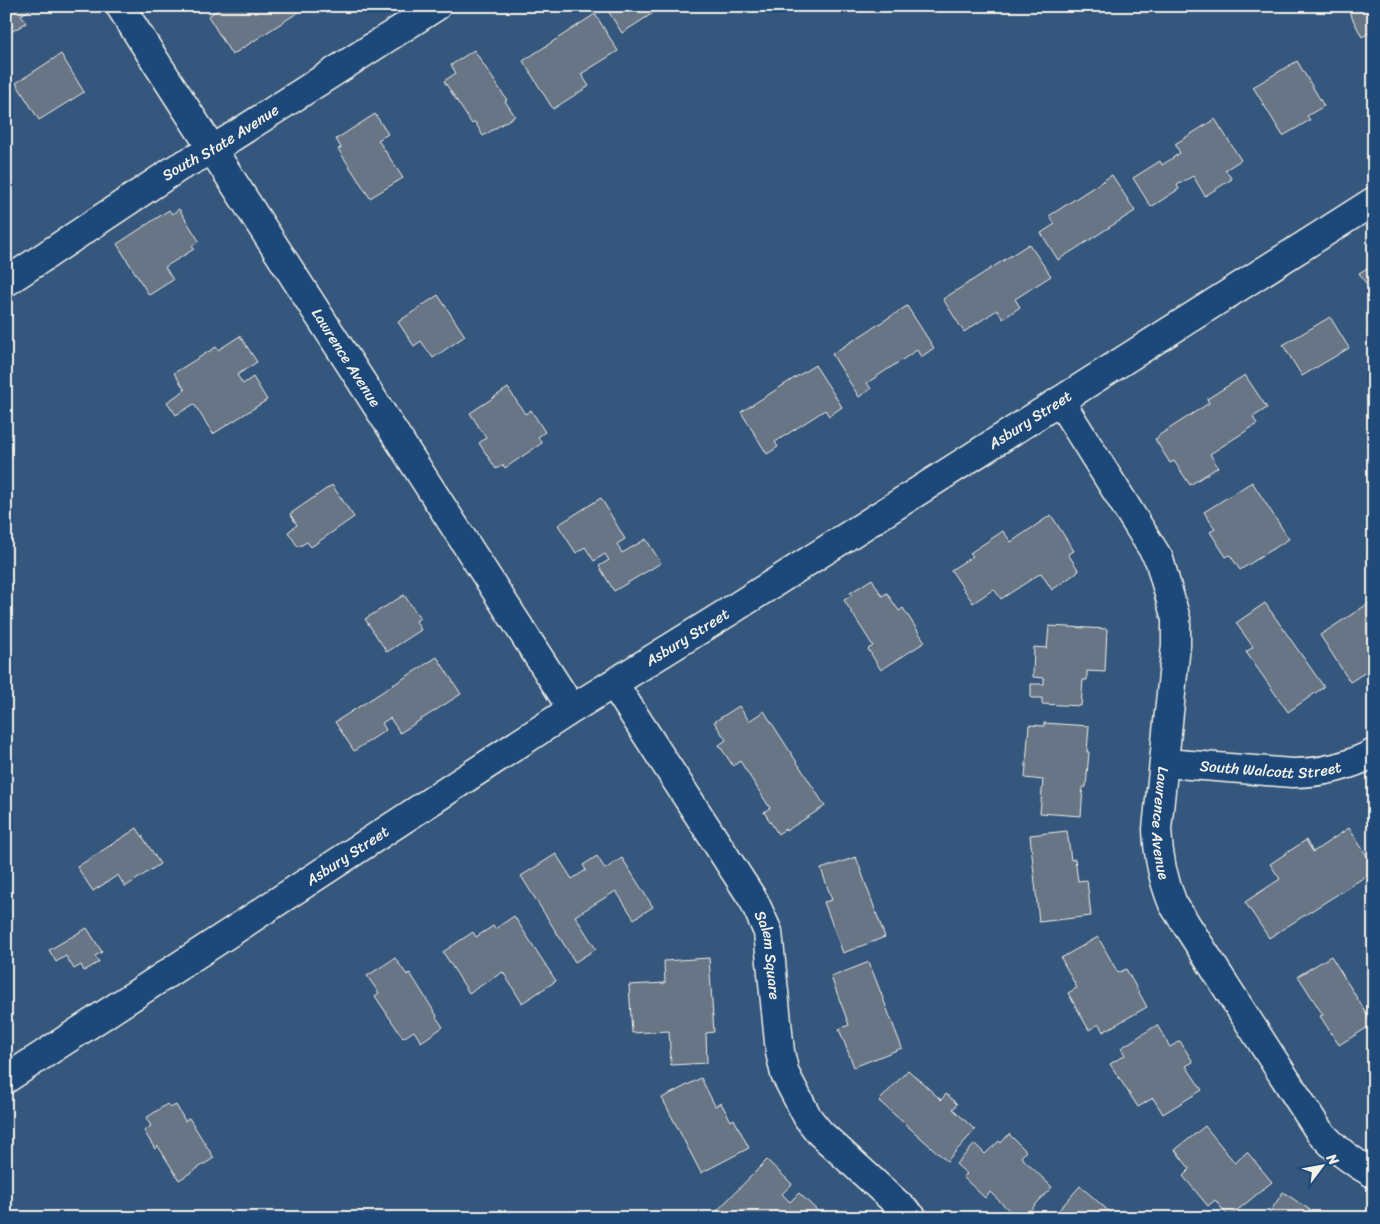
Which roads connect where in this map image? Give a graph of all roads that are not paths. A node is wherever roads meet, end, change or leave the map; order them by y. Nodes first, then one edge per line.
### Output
1 (120, 6) edge
2 (437, 6) edge
3 (212, 150) junction
4 (1374, 201) edge
5 (6, 282) edge
6 (1060, 401) junction
7 (614, 684) junction
8 (572, 709) junction
9 (1374, 753) edge
10 (1165, 763) junction
11 (6, 1079) edge
12 (1374, 1174) edge
13 (913, 1218) edge

1 - 3 street, Lawrence Avenue
2 - 3 street, South State Avenue
3 - 5 street, South State Avenue
3 - 8 street, Lawrence Avenue
4 - 6 street, Asbury Street
6 - 7 street, Asbury Street
6 - 10 street, Lawrence Avenue
7 - 8 street, Asbury Street
7 - 13 street, Salem Square
8 - 11 street, Asbury Street
9 - 10 street, South Walcott Street
10 - 12 street, Lawrence Avenue

